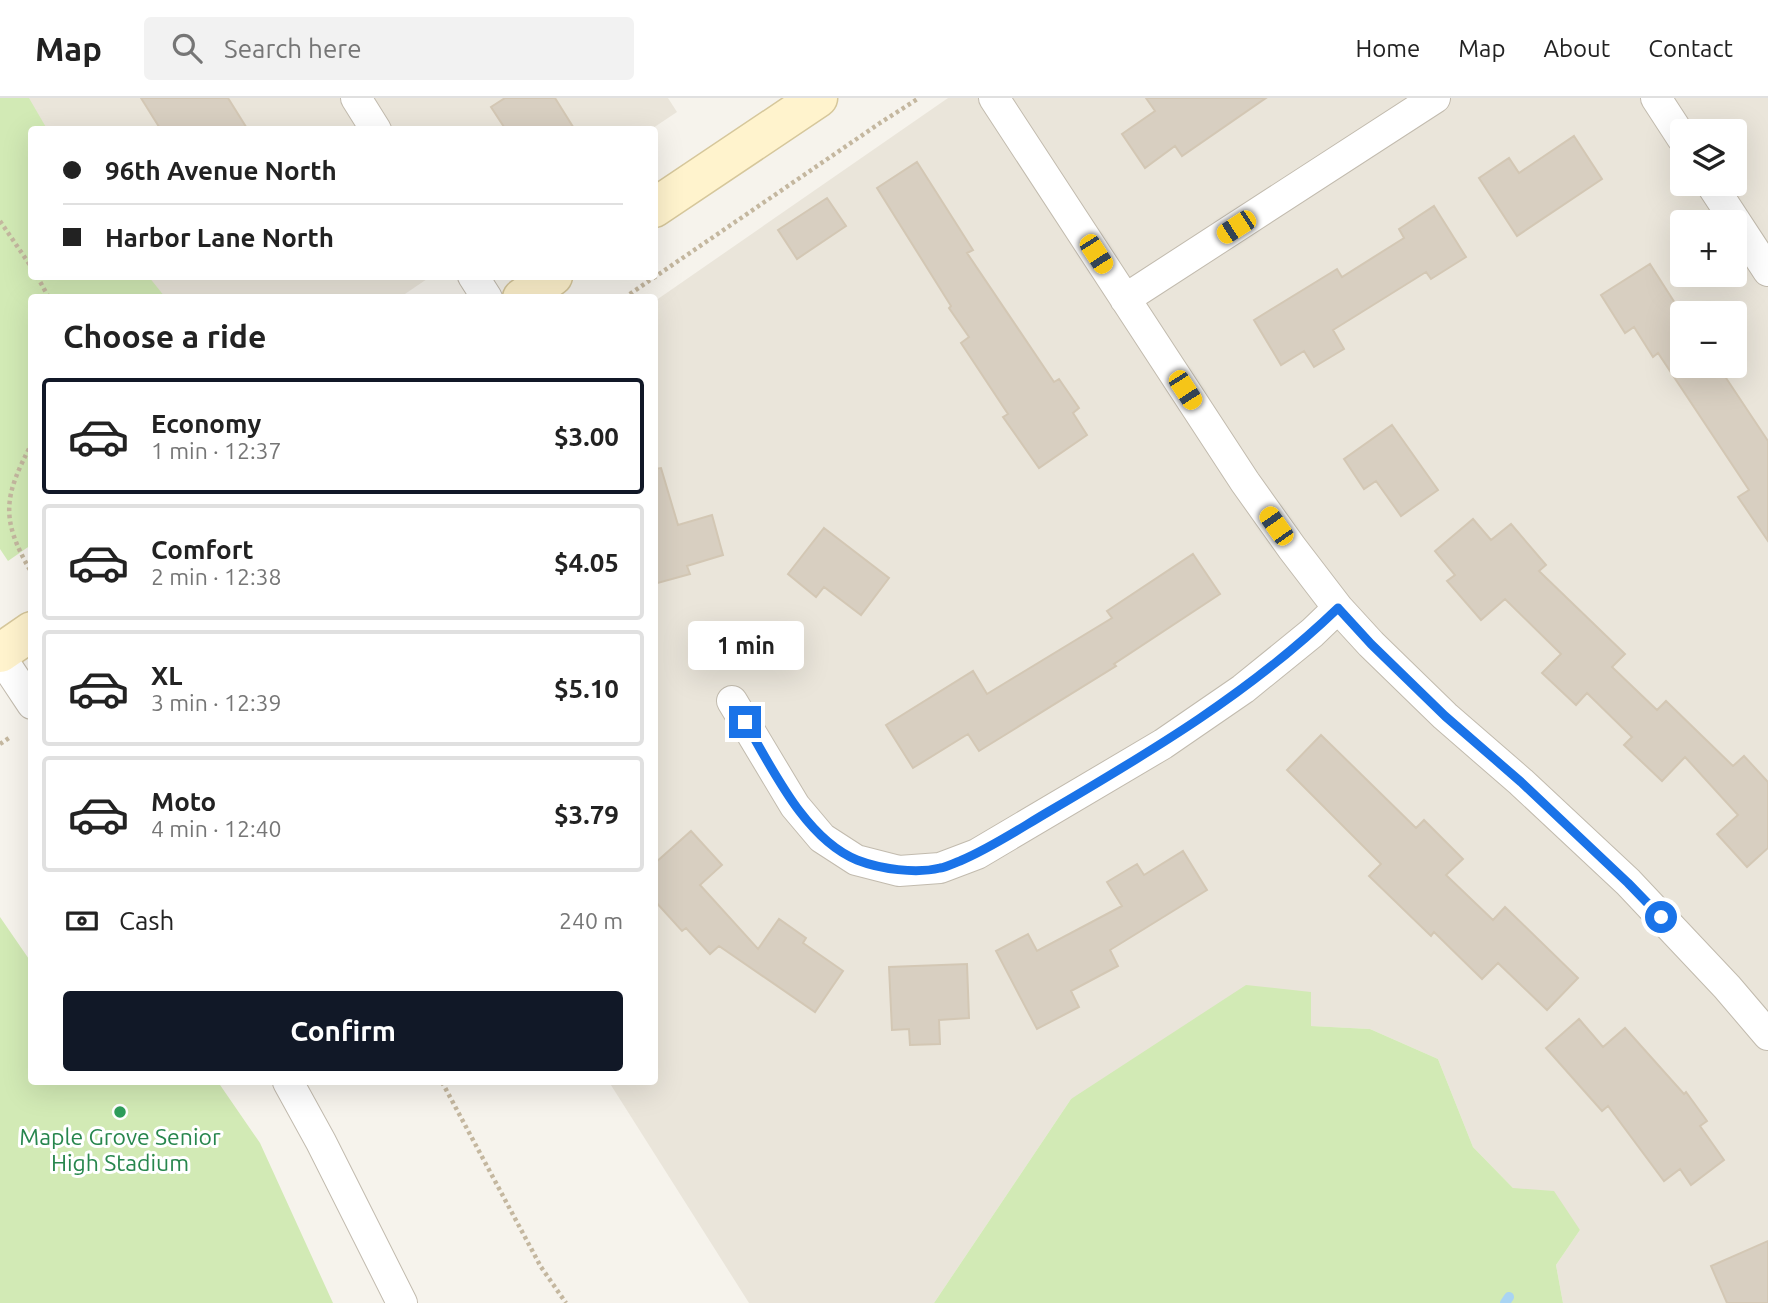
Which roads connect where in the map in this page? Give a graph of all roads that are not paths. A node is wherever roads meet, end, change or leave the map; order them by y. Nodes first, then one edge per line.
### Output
1 (356, 98) edge
2 (818, 98) edge
3 (995, 98) edge
4 (1435, 98) edge
5 (1656, 98) edge
6 (1670, 120) edge
7 (374, 126) edge
8 (1719, 196) edge
9 (658, 205) edge
10 (1768, 271) edge
11 (547, 280) edge
12 (528, 294) edge
13 (1125, 299) junction
14 (1338, 608) junction
15 (28, 634) edge
16 (0, 654) edge
17 (28, 698) edge
18 (732, 701) dead end
19 (1768, 1035) edge
20 (290, 1085) edge
21 (402, 1303) edge

1 - 7 street
2 - 9 street
3 - 13 street
4 - 13 street
5 - 6 street
8 - 10 street
11 - 12 street
13 - 14 street
14 - 18 street
14 - 19 street
15 - 16 street
16 - 17 street
20 - 21 street

